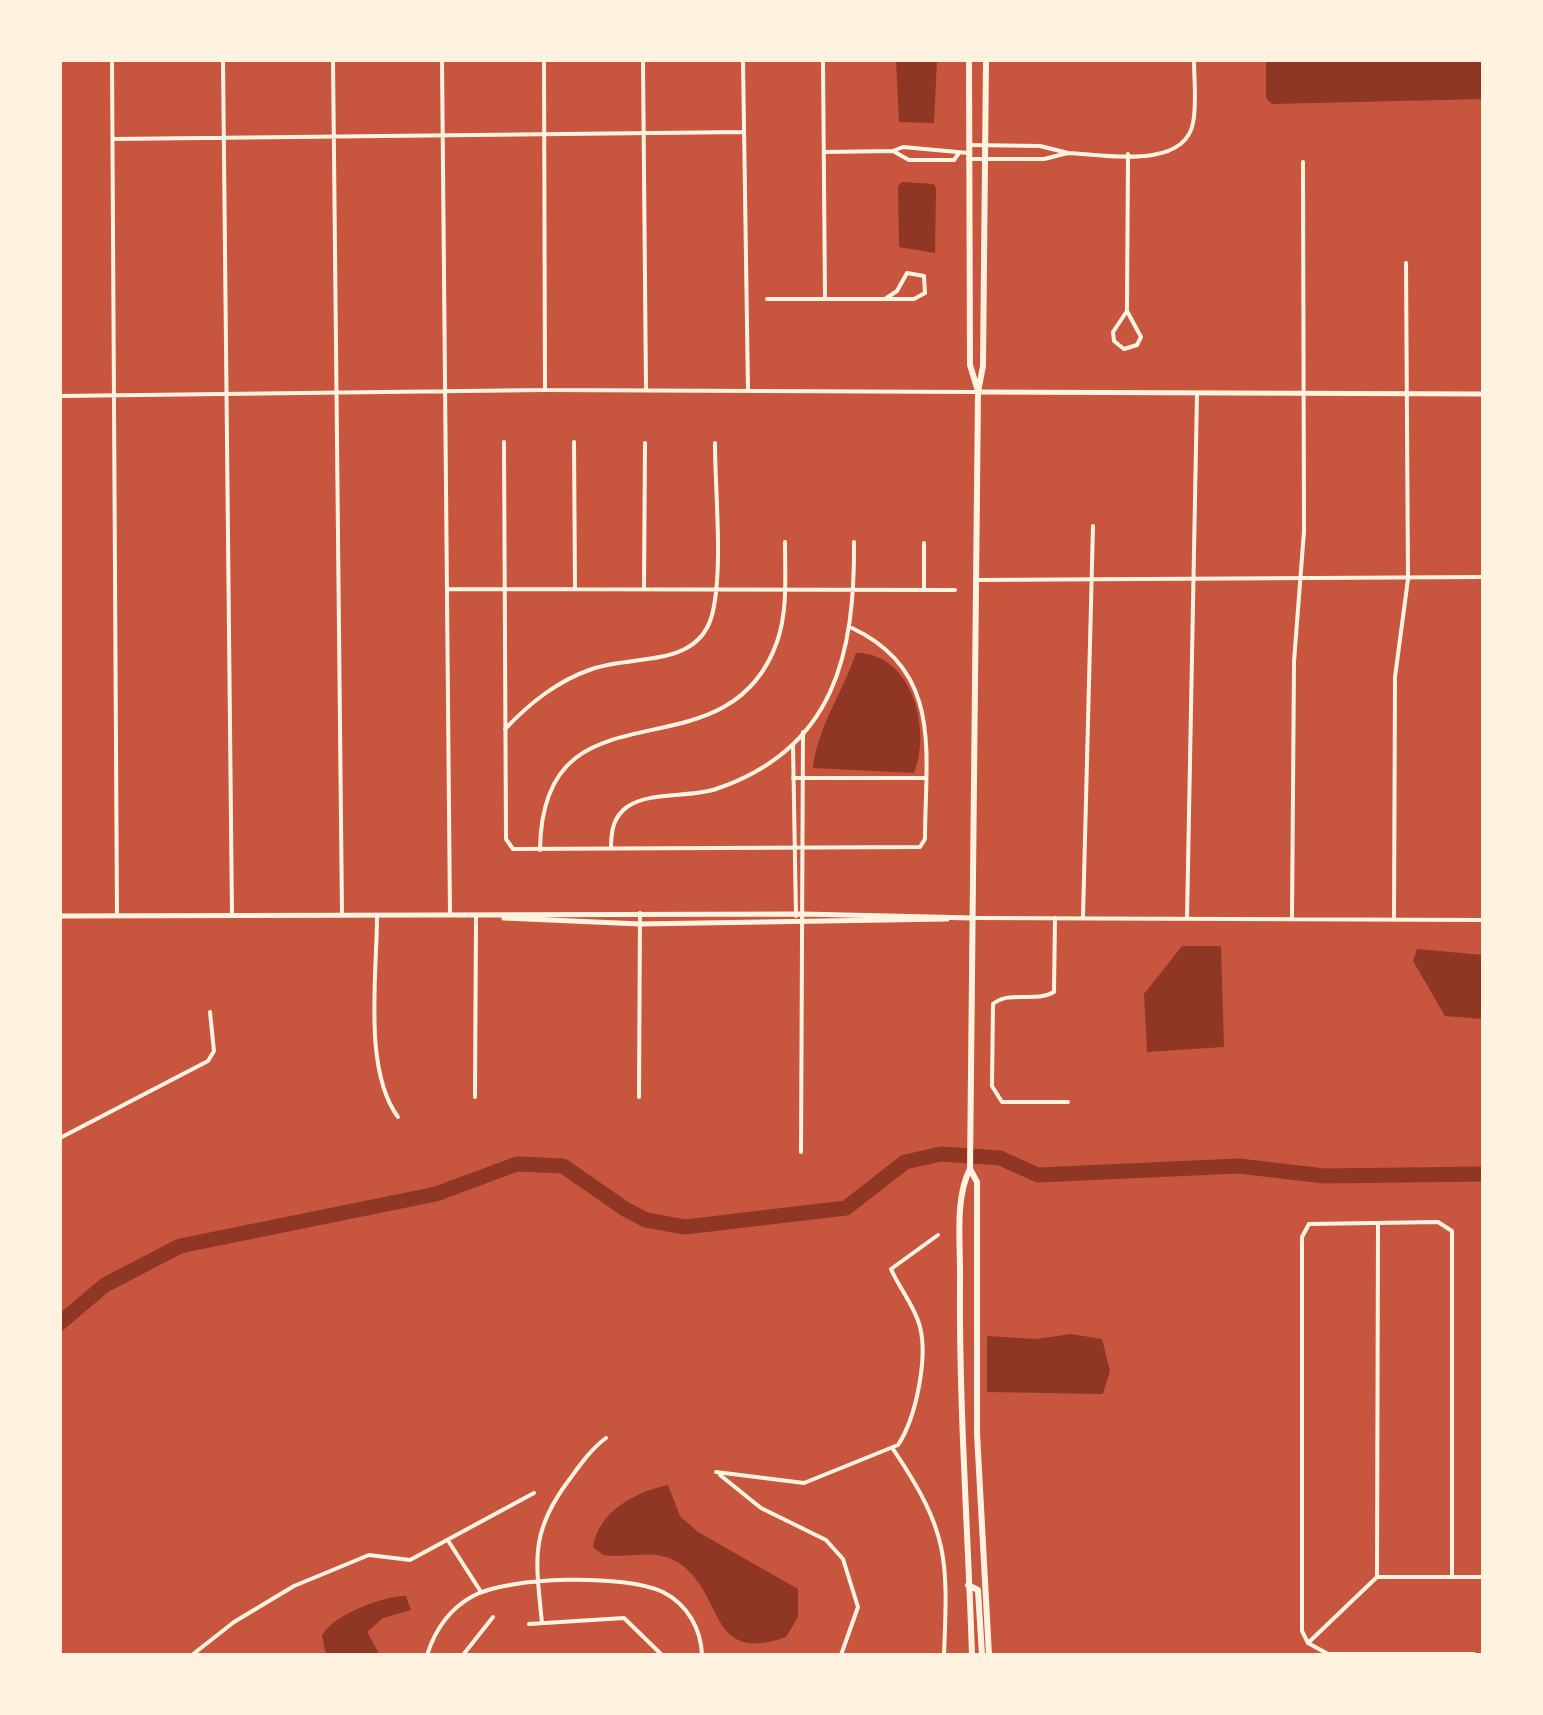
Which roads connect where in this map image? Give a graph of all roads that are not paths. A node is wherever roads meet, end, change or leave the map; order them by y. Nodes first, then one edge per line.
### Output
1 (112, 60) edge
2 (224, 60) edge
3 (333, 60) edge
4 (442, 60) edge
5 (544, 60) edge
6 (643, 60) edge
7 (743, 60) edge
8 (823, 60) edge
9 (969, 60) edge
10 (986, 60) edge
11 (1194, 60) edge
12 (743, 132) junction
13 (644, 133) junction
14 (543, 134) junction
15 (442, 136) junction
16 (334, 137) junction
17 (113, 139) junction
18 (224, 139) junction
19 (985, 145) junction
20 (1027, 146) junction
21 (928, 148) junction
22 (894, 151) junction
23 (824, 152) junction
24 (968, 152) junction
25 (958, 153) junction
26 (1068, 153) junction
27 (1128, 154) junction
28 (985, 158) junction
29 (1027, 158) junction
30 (928, 160) junction
31 (1302, 162) dead end
32 (1406, 263) dead end
33 (767, 299) dead end
34 (825, 299) junction
35 (885, 299) junction
36 (1127, 311) junction
37 (545, 390) junction
38 (336, 391) junction
39 (226, 392) junction
40 (446, 392) junction
41 (646, 392) junction
42 (748, 392) junction
43 (978, 392) junction
44 (115, 394) junction
45 (1197, 394) junction
46 (1304, 394) junction
47 (1408, 394) junction
48 (1483, 394) edge
49 (60, 396) edge
50 (504, 442) dead end
51 (574, 442) dead end
52 (715, 442) dead end
53 (646, 443) dead end
54 (1093, 526) dead end
55 (785, 542) dead end
56 (854, 542) dead end
57 (924, 543) dead end
58 (1483, 576) edge
59 (1093, 578) junction
60 (1197, 579) junction
61 (1303, 579) junction
62 (1408, 579) junction
63 (976, 580) junction
64 (448, 589) junction
65 (504, 589) junction
66 (575, 589) junction
67 (644, 589) junction
68 (715, 590) junction
69 (785, 590) junction
70 (854, 590) junction
71 (924, 590) junction
72 (956, 590) dead end
73 (852, 628) junction
74 (506, 729) junction
75 (803, 732) junction
76 (793, 743) junction
77 (794, 778) junction
78 (803, 778) junction
79 (925, 778) junction
80 (540, 850) junction
81 (610, 850) junction
82 (794, 850) junction
83 (803, 850) junction
84 (342, 914) junction
85 (376, 914) junction
86 (640, 914) junction
87 (794, 914) junction
88 (803, 914) junction
89 (232, 915) junction
90 (450, 915) junction
91 (476, 915) junction
92 (60, 916) edge
93 (117, 916) junction
94 (1084, 917) junction
95 (952, 918) junction
96 (972, 918) junction
97 (1056, 918) junction
98 (1187, 919) junction
99 (1292, 920) junction
100 (1394, 920) junction
101 (1483, 920) edge
102 (640, 924) junction
103 (800, 925) junction
104 (210, 1012) dead end
105 (475, 1097) dead end
106 (639, 1097) dead end
107 (1068, 1102) dead end
108 (398, 1118) dead end
109 (60, 1138) edge
110 (800, 1152) dead end
111 (970, 1169) junction
112 (1378, 1223) junction
113 (938, 1235) dead end
114 (606, 1438) dead end
115 (894, 1449) junction
116 (534, 1493) dead end
117 (449, 1542) junction
118 (1376, 1576) junction
119 (1452, 1577) junction
120 (1483, 1577) edge
121 (538, 1583) junction
122 (968, 1584) junction
123 (481, 1592) junction
124 (493, 1617) dead end
125 (542, 1623) junction
126 (529, 1624) dead end
127 (1308, 1642) junction
128 (1474, 1654) edge
129 (192, 1655) edge
130 (426, 1655) edge
131 (463, 1655) edge
132 (662, 1655) edge
133 (702, 1655) edge
134 (840, 1655) edge
135 (944, 1655) edge
136 (972, 1655) edge
137 (985, 1655) edge

1 - 17 street
2 - 18 street
3 - 16 street
4 - 15 street
5 - 14 street
6 - 13 street
7 - 12 street
8 - 23 street
9 - 24 main road
10 - 19 main road
11 - 27 street
12 - 13 street
12 - 42 street
13 - 14 street
13 - 41 street
14 - 15 street
14 - 37 street
15 - 16 street
15 - 40 street
16 - 18 street
16 - 38 street
17 - 18 street
17 - 44 street
18 - 39 street
19 - 20 street
19 - 24 street
19 - 28 main road
20 - 26 street
20 - 29 street
21 - 22 street
21 - 25 street
21 - 30 street
22 - 23 street
22 - 30 street
23 - 34 street
24 - 25 street
24 - 28 street
24 - 43 main road
25 - 30 street
26 - 27 street
26 - 29 street
27 - 36 street
28 - 29 street
28 - 43 main road
31 - 46 street
32 - 47 street
33 - 34 street
34 - 35 street
35 - 35 street
36 - 36 street
37 - 40 street
37 - 41 street
38 - 39 street
38 - 40 street
38 - 84 street
39 - 44 street
39 - 89 street
40 - 64 street
41 - 42 street
42 - 43 street
43 - 45 street
43 - 63 main road
44 - 49 street
44 - 93 street
45 - 46 street
45 - 60 street
46 - 47 street
46 - 61 street
47 - 48 street
47 - 62 street
50 - 65 street
51 - 66 street
52 - 68 street
53 - 67 street
54 - 59 street
55 - 69 street
56 - 70 street
57 - 71 street
58 - 62 street
59 - 60 street
59 - 63 street
59 - 94 street
60 - 61 street
60 - 98 street
61 - 62 street
61 - 99 street
62 - 100 street
63 - 96 main road
64 - 65 street
64 - 90 street
65 - 66 street
65 - 74 street
66 - 67 street
67 - 68 street
68 - 69 street
68 - 74 street
69 - 70 street
69 - 80 street
70 - 71 street
70 - 73 street
71 - 72 street
73 - 75 street
73 - 79 street
74 - 80 street
75 - 76 street
75 - 78 street
76 - 77 street
76 - 81 street
77 - 78 street
77 - 82 street
78 - 79 street
78 - 83 street
79 - 83 street
80 - 81 street
81 - 82 street
82 - 83 street
82 - 87 street
83 - 88 street
84 - 85 street
84 - 89 street
85 - 90 street
85 - 108 street
86 - 87 street
86 - 91 street
86 - 102 street
87 - 88 street
87 - 103 street
88 - 95 street
88 - 103 street
89 - 93 street
90 - 91 street
91 - 102 street
91 - 105 street
92 - 93 street
94 - 97 street
94 - 98 street
95 - 96 street
95 - 103 street
96 - 97 street
96 - 111 main road
97 - 107 street
98 - 99 street
99 - 100 street
100 - 101 street
102 - 103 street
102 - 106 street
103 - 110 street
104 - 109 street
111 - 122 main road
111 - 137 main road
112 - 118 street
112 - 119 street
112 - 127 street
113 - 115 street
114 - 121 street
115 - 134 street
115 - 135 street
116 - 117 street
117 - 123 street
117 - 129 street
118 - 119 street
118 - 127 street
119 - 120 street
121 - 123 street
121 - 125 street
121 - 133 street
122 - 136 main road
122 - 137 main road
123 - 130 street
124 - 131 street
125 - 126 street
125 - 132 street
127 - 128 street

